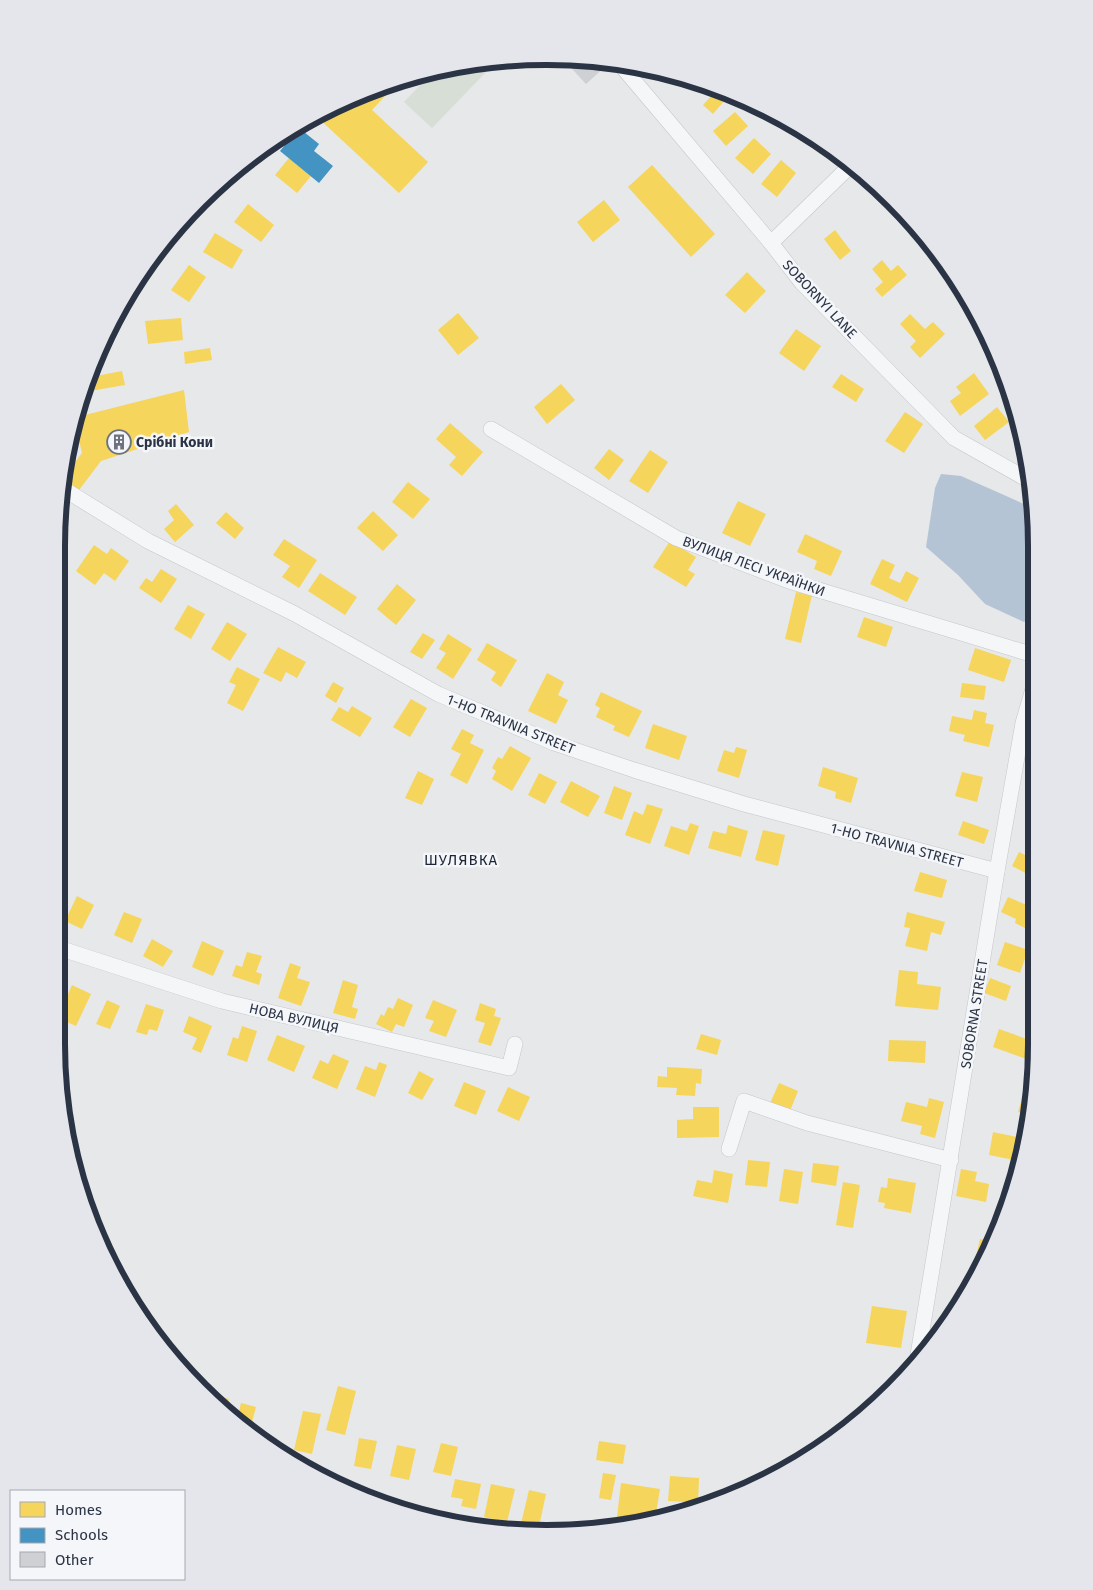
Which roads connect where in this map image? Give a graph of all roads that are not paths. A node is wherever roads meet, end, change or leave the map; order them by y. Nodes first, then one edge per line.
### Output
1 (626, 72) edge
2 (846, 170) edge
3 (771, 243) junction
4 (491, 429) dead end
5 (1023, 476) edge
6 (68, 492) edge
7 (1028, 653) edge
8 (1028, 734) edge
9 (996, 871) junction
10 (65, 950) edge
11 (515, 1044) dead end
12 (729, 1149) dead end
13 (951, 1160) junction
14 (919, 1348) edge

1 - 3 street, SOBORNYI LANE
2 - 3 street
3 - 5 street, SOBORNYI LANE
4 - 7 street, ВУЛИЦЯ ЛЕСІ УКРАЇНКИ
6 - 9 street, 1-HO TRAVNIA STREET
8 - 9 street, SOBORNA STREET
9 - 13 street, SOBORNA STREET
10 - 11 street, НОВА ВУЛИЦЯ
12 - 13 street
13 - 14 street, SOBORNA STREET

